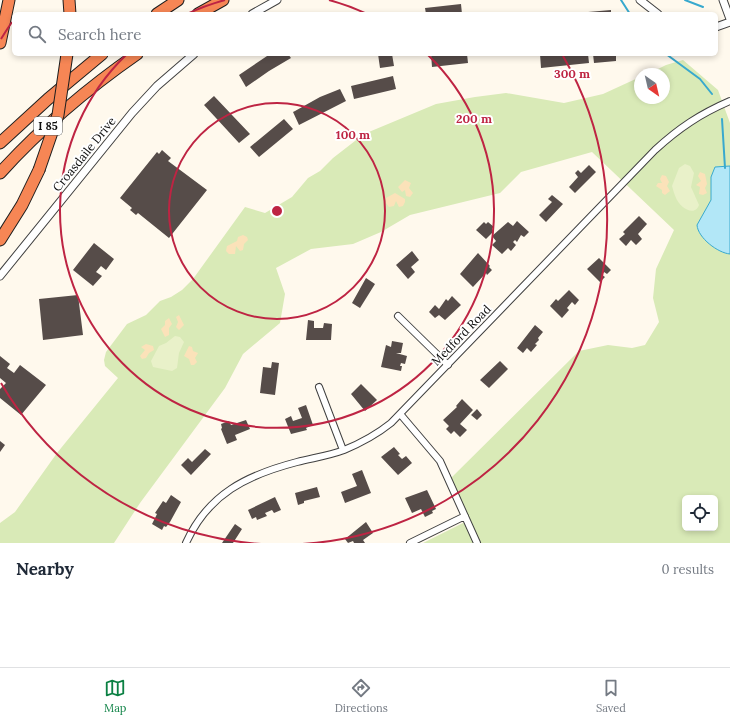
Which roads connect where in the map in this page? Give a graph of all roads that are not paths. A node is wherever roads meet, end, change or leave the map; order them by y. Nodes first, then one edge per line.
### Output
1 (9, 0) edge
2 (69, 0) edge
3 (178, 0) edge
4 (223, 0) edge
5 (277, 0) edge
6 (640, 0) edge
7 (723, 0) edge
8 (70, 12) edge
9 (160, 12) edge
10 (202, 12) edge
11 (256, 12) edge
12 (655, 12) edge
13 (730, 21) edge
14 (718, 27) edge
15 (0, 43) edge
16 (67, 56) edge
17 (100, 56) edge
18 (134, 56) edge
19 (192, 56) edge
20 (730, 101) edge
21 (0, 144) edge
22 (0, 173) edge
23 (0, 240) edge
24 (0, 276) edge
25 (398, 316) dead end
26 (448, 365) junction
27 (319, 387) dead end
28 (401, 415) junction
29 (343, 450) junction
30 (465, 516) junction
31 (186, 543) edge
32 (410, 543) edge
33 (477, 543) edge

1 - 15 highway
2 - 8 highway
3 - 9 highway
4 - 10 highway
5 - 11 street
6 - 12 street
7 - 13 street
13 - 14 street
16 - 23 highway, bridge
17 - 21 highway, I 85
18 - 22 highway, I 85
19 - 24 street, Croasdaile Drive
20 - 26 street, Medford Road
25 - 26 street
26 - 28 street, Medford Road
27 - 29 street
28 - 29 street, Medford Road
28 - 30 street
29 - 31 street, Medford Road
30 - 32 street
30 - 33 street

